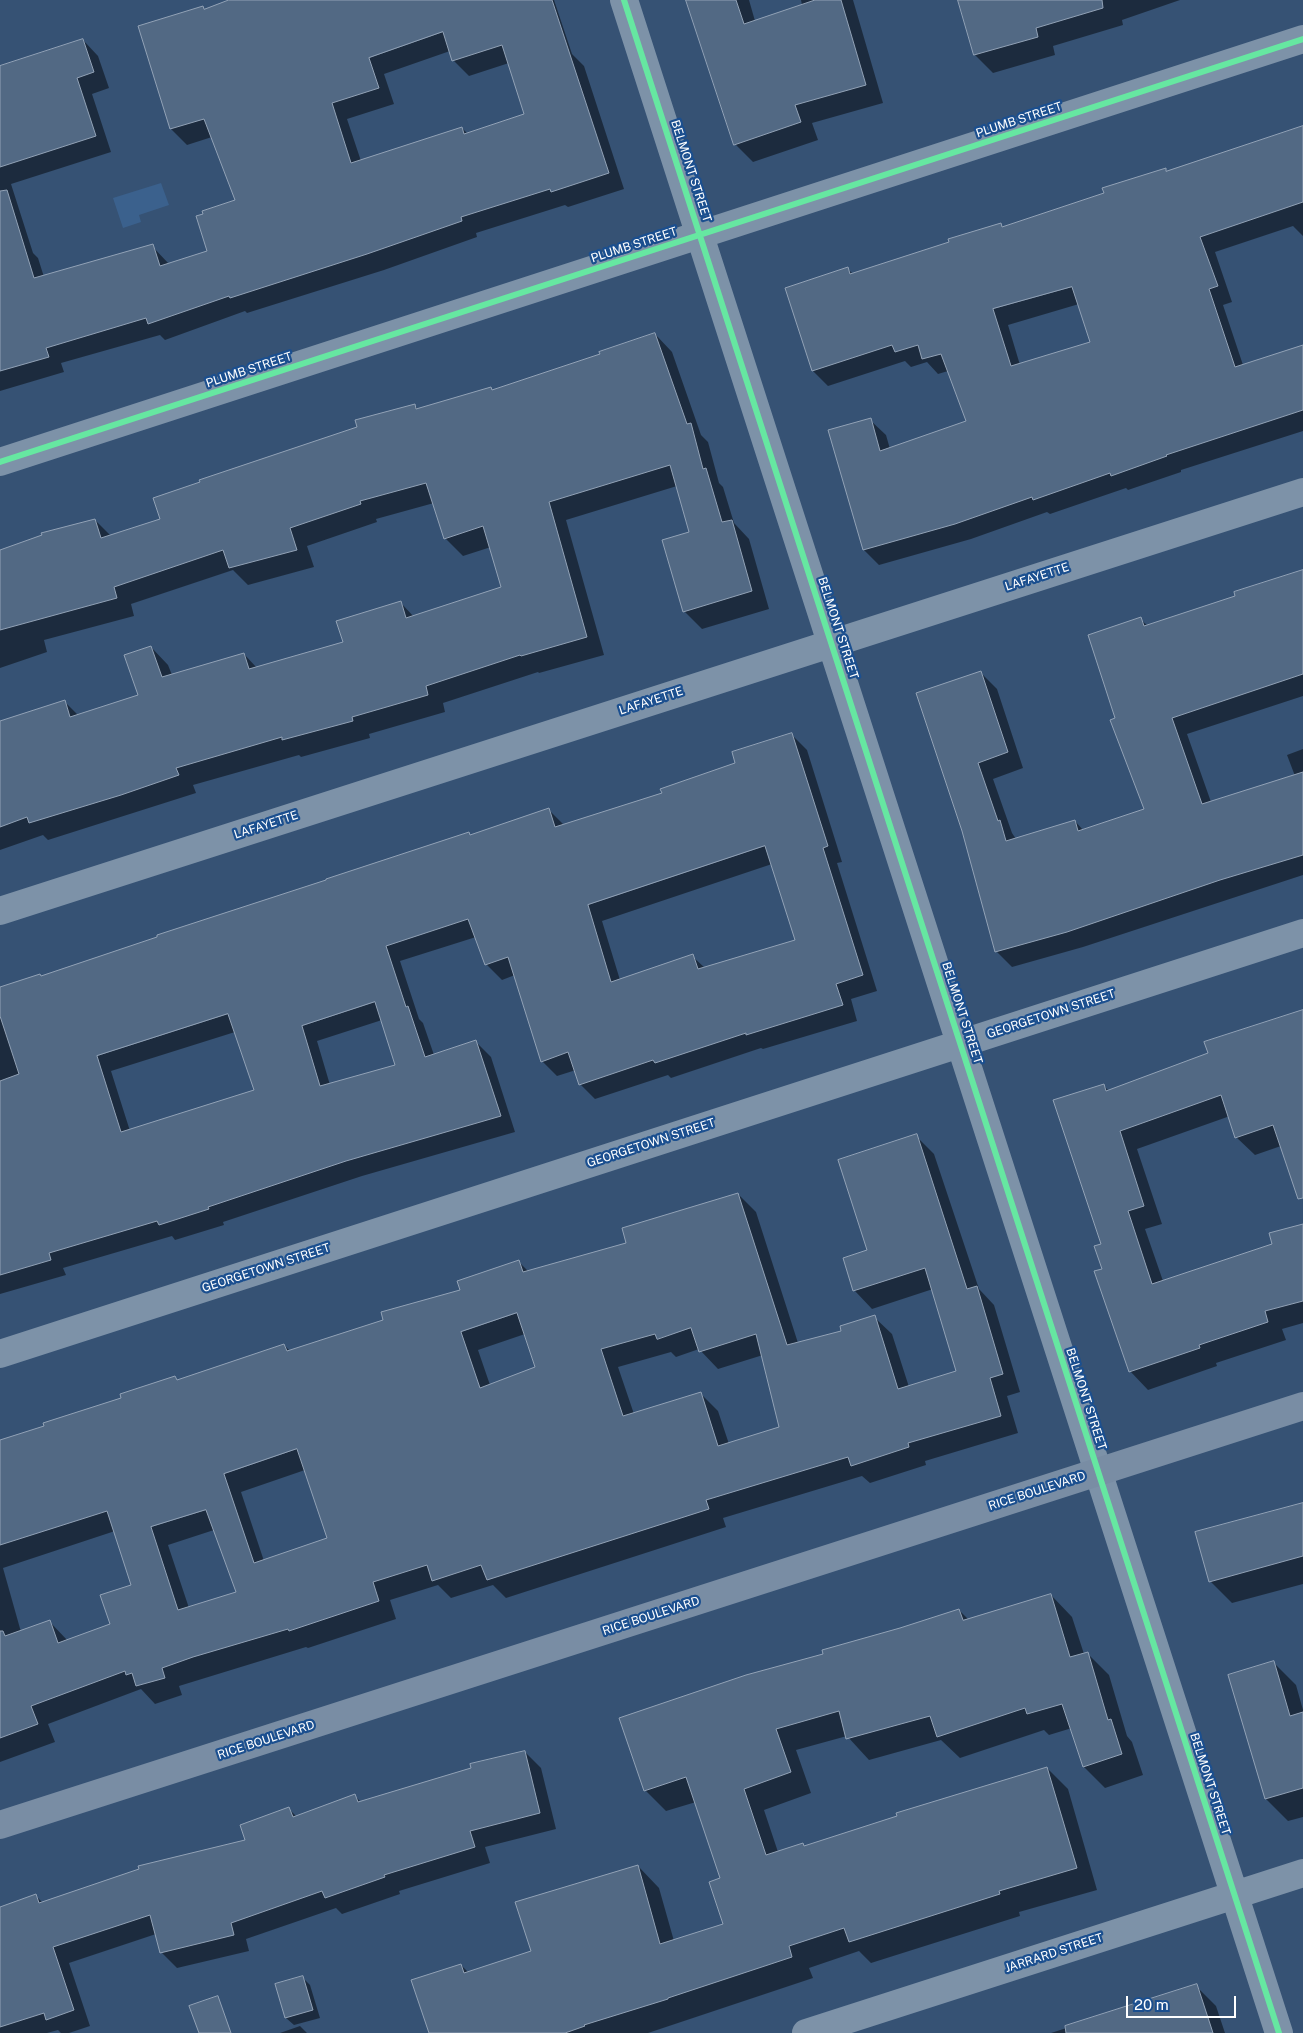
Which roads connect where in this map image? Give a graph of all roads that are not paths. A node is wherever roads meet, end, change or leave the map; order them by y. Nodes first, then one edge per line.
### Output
1 (624, 0) edge
2 (1303, 39) edge
3 (700, 235) junction
4 (0, 462) edge
5 (1303, 492) edge
6 (832, 643) junction
7 (0, 911) edge
8 (1303, 933) edge
9 (960, 1044) junction
10 (0, 1354) edge
11 (1303, 1406) edge
12 (1098, 1472) junction
13 (0, 1825) edge
14 (1303, 1873) edge
15 (1234, 1895) junction
16 (806, 2033) edge
17 (1279, 2033) edge

1 - 3 street, BELMONT STREET
2 - 3 street, PLUMB STREET
3 - 4 street, PLUMB STREET
3 - 6 street, BELMONT STREET
5 - 6 street, LAFAYETTE
6 - 7 street, LAFAYETTE
6 - 9 street, BELMONT STREET
8 - 9 street, GEORGETOWN STREET
9 - 10 street, GEORGETOWN STREET
9 - 12 street, BELMONT STREET
11 - 12 main road, RICE BOULEVARD
12 - 13 main road, RICE BOULEVARD
12 - 15 street, BELMONT STREET
14 - 15 street, JARRARD STREET
15 - 16 street, JARRARD STREET
15 - 17 street, BELMONT STREET

